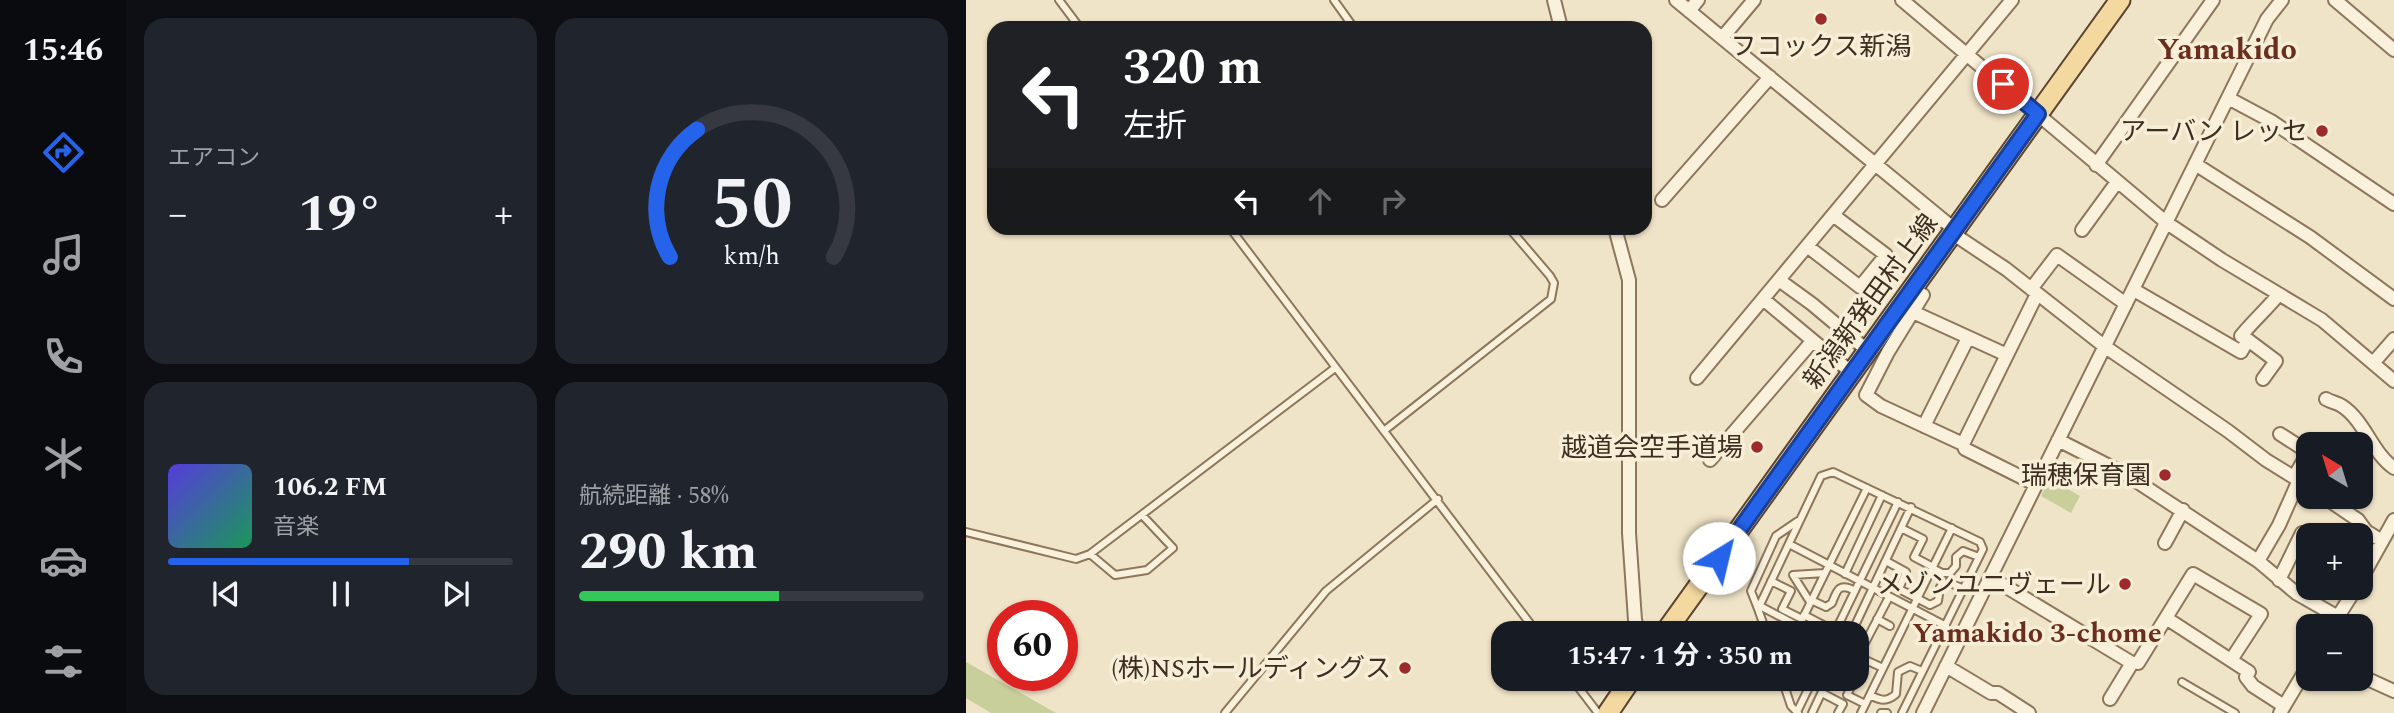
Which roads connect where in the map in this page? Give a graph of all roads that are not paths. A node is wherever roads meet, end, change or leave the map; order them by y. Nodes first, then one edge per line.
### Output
1 (1059, 0) edge
2 (1334, 0) edge
3 (1554, 0) edge
4 (1676, 0) edge
5 (1698, 0) edge
6 (1754, 0) edge
7 (1902, 0) edge
8 (2012, 0) edge
9 (2120, 0) edge
10 (2213, 0) edge
11 (2282, 0) edge
12 (2335, 0) edge
13 (1689, 11) junction
14 (1075, 21) edge
15 (1349, 21) edge
16 (1559, 21) edge
17 (1722, 38) junction
18 (2394, 50) edge
19 (1968, 54) junction
20 (1770, 77) junction
21 (2228, 98) junction
22 (2038, 114) junction
23 (1876, 164) junction
24 (2195, 164) junction
25 (2096, 165) junction
26 (2117, 182) junction
27 (1662, 200) dead end
28 (2394, 204) edge
29 (1833, 215) junction
30 (2167, 223) junction
31 (2082, 230) dead end
32 (1953, 231) junction
33 (1235, 235) edge
34 (1515, 235) edge
35 (1617, 235) edge
36 (1807, 246) junction
37 (1779, 280) junction
38 (1912, 289) junction
39 (2134, 290) junction
40 (2034, 291) junction
41 (2278, 294) junction
42 (1763, 299) junction
43 (2394, 299) edge
44 (2126, 304) junction
45 (1913, 312) junction
46 (2241, 335) dead end
47 (1968, 338) junction
48 (2394, 339) edge
49 (1816, 343) junction
50 (2104, 346) junction
51 (1868, 351) junction
52 (2007, 355) junction
53 (2374, 362) junction
54 (1335, 368) junction
55 (1852, 373) junction
56 (1697, 378) dead end
57 (2263, 379) dead end
58 (2394, 381) edge
59 (2326, 400) dead end
60 (1924, 426) junction
61 (1385, 430) junction
62 (2280, 434) dead end
63 (2057, 440) junction
64 (1963, 444) junction
65 (2296, 445) edge
66 (1710, 460) dead end
67 (2394, 468) edge
68 (2296, 478) edge
69 (2035, 484) junction
70 (1867, 488) junction
71 (2296, 491) edge
72 (1882, 495) junction
73 (1438, 499) junction
74 (1898, 502) junction
75 (1911, 507) junction
76 (2342, 509) edge
77 (2183, 510) junction
78 (1142, 515) junction
79 (1801, 519) junction
80 (2394, 520) edge
81 (1901, 528) junction
82 (1952, 528) junction
83 (966, 532) edge
84 (2382, 541) junction
85 (2165, 543) dead end
86 (1789, 544) junction
87 (2296, 545) edge
88 (1090, 554) junction
89 (1979, 557) junction
90 (2373, 557) edge
91 (1886, 561) junction
92 (2258, 561) junction
93 (1828, 565) junction
94 (1932, 567) junction
95 (1825, 573) junction
96 (1845, 574) junction
97 (1990, 577) junction
98 (2279, 580) junction
99 (1772, 581) junction
100 (1859, 582) junction
101 (1873, 589) junction
102 (1964, 589) junction
103 (1855, 591) junction
104 (1889, 597) junction
105 (1917, 599) junction
106 (1811, 601) junction
107 (1759, 608) junction
108 (1912, 609) junction
109 (2324, 614) edge
110 (1781, 617) junction
111 (1826, 617) dead end
112 (2166, 618) junction
113 (1877, 619) junction
114 (1528, 621) edge
115 (1635, 621) edge
116 (1673, 621) edge
117 (1763, 621) edge
118 (1779, 621) edge
119 (1790, 621) edge
120 (1795, 621) edge
121 (1801, 621) edge
122 (1824, 621) edge
123 (1838, 621) edge
124 (1857, 621) edge
125 (1890, 626) dead end
126 (1946, 626) junction
127 (1869, 635) edge
128 (2231, 660) junction
129 (1869, 662) edge
130 (2138, 663) dead end
131 (1947, 666) junction
132 (1883, 668) junction
133 (1922, 671) junction
134 (2373, 681) edge
135 (2182, 682) dead end
136 (2296, 686) edge
137 (1581, 691) edge
138 (1623, 691) edge
139 (1786, 691) edge
140 (1807, 691) edge
141 (1849, 691) edge
142 (2394, 691) edge
143 (1822, 693) joint
144 (1870, 695) junction
145 (2110, 699) dead end
146 (1865, 705) junction
147 (2282, 709) edge
148 (1798, 712) edge
149 (1224, 713) edge
150 (1598, 713) edge
151 (1608, 713) edge
152 (1812, 713) edge
153 (1838, 713) edge
154 (1861, 713) edge
155 (1881, 713) edge
156 (1887, 713) edge
157 (1902, 713) edge
158 (1923, 713) edge
159 (2029, 713) edge
160 (2235, 713) edge

1 - 14 lane
2 - 15 lane
3 - 16 street
4 - 13 street
5 - 13 street
6 - 17 street
7 - 19 street
8 - 19 street
9 - 22 main road, 新潟新発田村上線
10 - 25 street
11 - 21 street
12 - 18 street
13 - 17 street
17 - 20 street
19 - 22 street
19 - 23 street
20 - 23 street
20 - 27 street
21 - 24 street
21 - 28 street
22 - 25 street
22 - 32 main road, 新潟新発田村上線
23 - 29 street
23 - 32 street
24 - 30 street
24 - 43 street
25 - 26 street
26 - 30 street
26 - 31 street
29 - 36 street
29 - 36 street
30 - 39 street
30 - 41 street
32 - 38 main road, 新潟新発田村上線
32 - 40 street
33 - 54 lane
34 - 61 lane
35 - 115 street
36 - 37 street
37 - 42 street
37 - 51 street
38 - 45 street
38 - 51 main road, 新潟新発田村上線
39 - 44 street
39 - 57 street
40 - 44 street
40 - 50 street
40 - 52 street
41 - 46 street
41 - 53 street
42 - 49 street
42 - 56 street
44 - 50 street
45 - 47 street
45 - 60 street
47 - 52 street
47 - 60 street
48 - 53 street
49 - 55 street
49 - 66 street
50 - 63 street
50 - 68 street
51 - 55 main road, 新潟新発田村上線
52 - 64 street
53 - 58 street
54 - 61 lane
54 - 78 lane
55 - 116 main road, 新潟新発田村上線
59 - 67 street
60 - 64 street
61 - 73 lane
62 - 65 street
63 - 69 street
63 - 77 street
64 - 69 street
69 - 97 street
70 - 72 lane
70 - 79 lane
70 - 93 lane
71 - 92 street
72 - 74 lane
72 - 96 lane
73 - 114 lane
73 - 149 lane
74 - 75 lane
74 - 100 lane
75 - 81 lane
75 - 82 lane
76 - 84 street
77 - 85 street
77 - 92 street
78 - 88 lane
78 - 88 lane
79 - 86 lane
79 - 107 lane
80 - 84 street
81 - 91 lane
81 - 94 lane
82 - 89 lane
82 - 94 lane
83 - 88 lane
84 - 90 street
86 - 93 lane
86 - 99 lane
87 - 98 street
89 - 94 lane
89 - 102 lane
91 - 101 lane
91 - 105 lane
92 - 98 street
93 - 95 lane
93 - 96 lane
94 - 105 lane
95 - 106 lane
95 - 106 lane
96 - 100 lane
97 - 131 street
97 - 145 street
98 - 109 street
99 - 107 lane
99 - 120 lane
100 - 101 lane
100 - 103 lane
101 - 104 lane
101 - 124 lane
102 - 105 lane
102 - 126 lane
103 - 106 lane
103 - 123 lane
104 - 108 lane
104 - 113 lane
105 - 108 lane
106 - 121 lane
107 - 110 lane
107 - 117 lane
108 - 126 lane
108 - 132 lane
110 - 118 lane
110 - 119 lane
111 - 122 lane
112 - 128 street
112 - 128 street
112 - 130 street
113 - 125 lane
113 - 127 lane
126 - 133 lane
128 - 147 street
129 - 132 lane
131 - 158 street
131 - 159 street
132 - 144 lane
133 - 144 lane
133 - 157 lane
134 - 142 street
135 - 160 lane
136 - 147 street
137 - 150 lane
138 - 151 main road
139 - 148 lane
140 - 148 lane
141 - 146 lane
143 - 152 lane
143 - 153 lane
144 - 146 lane
146 - 154 lane
155 - 156 lane

